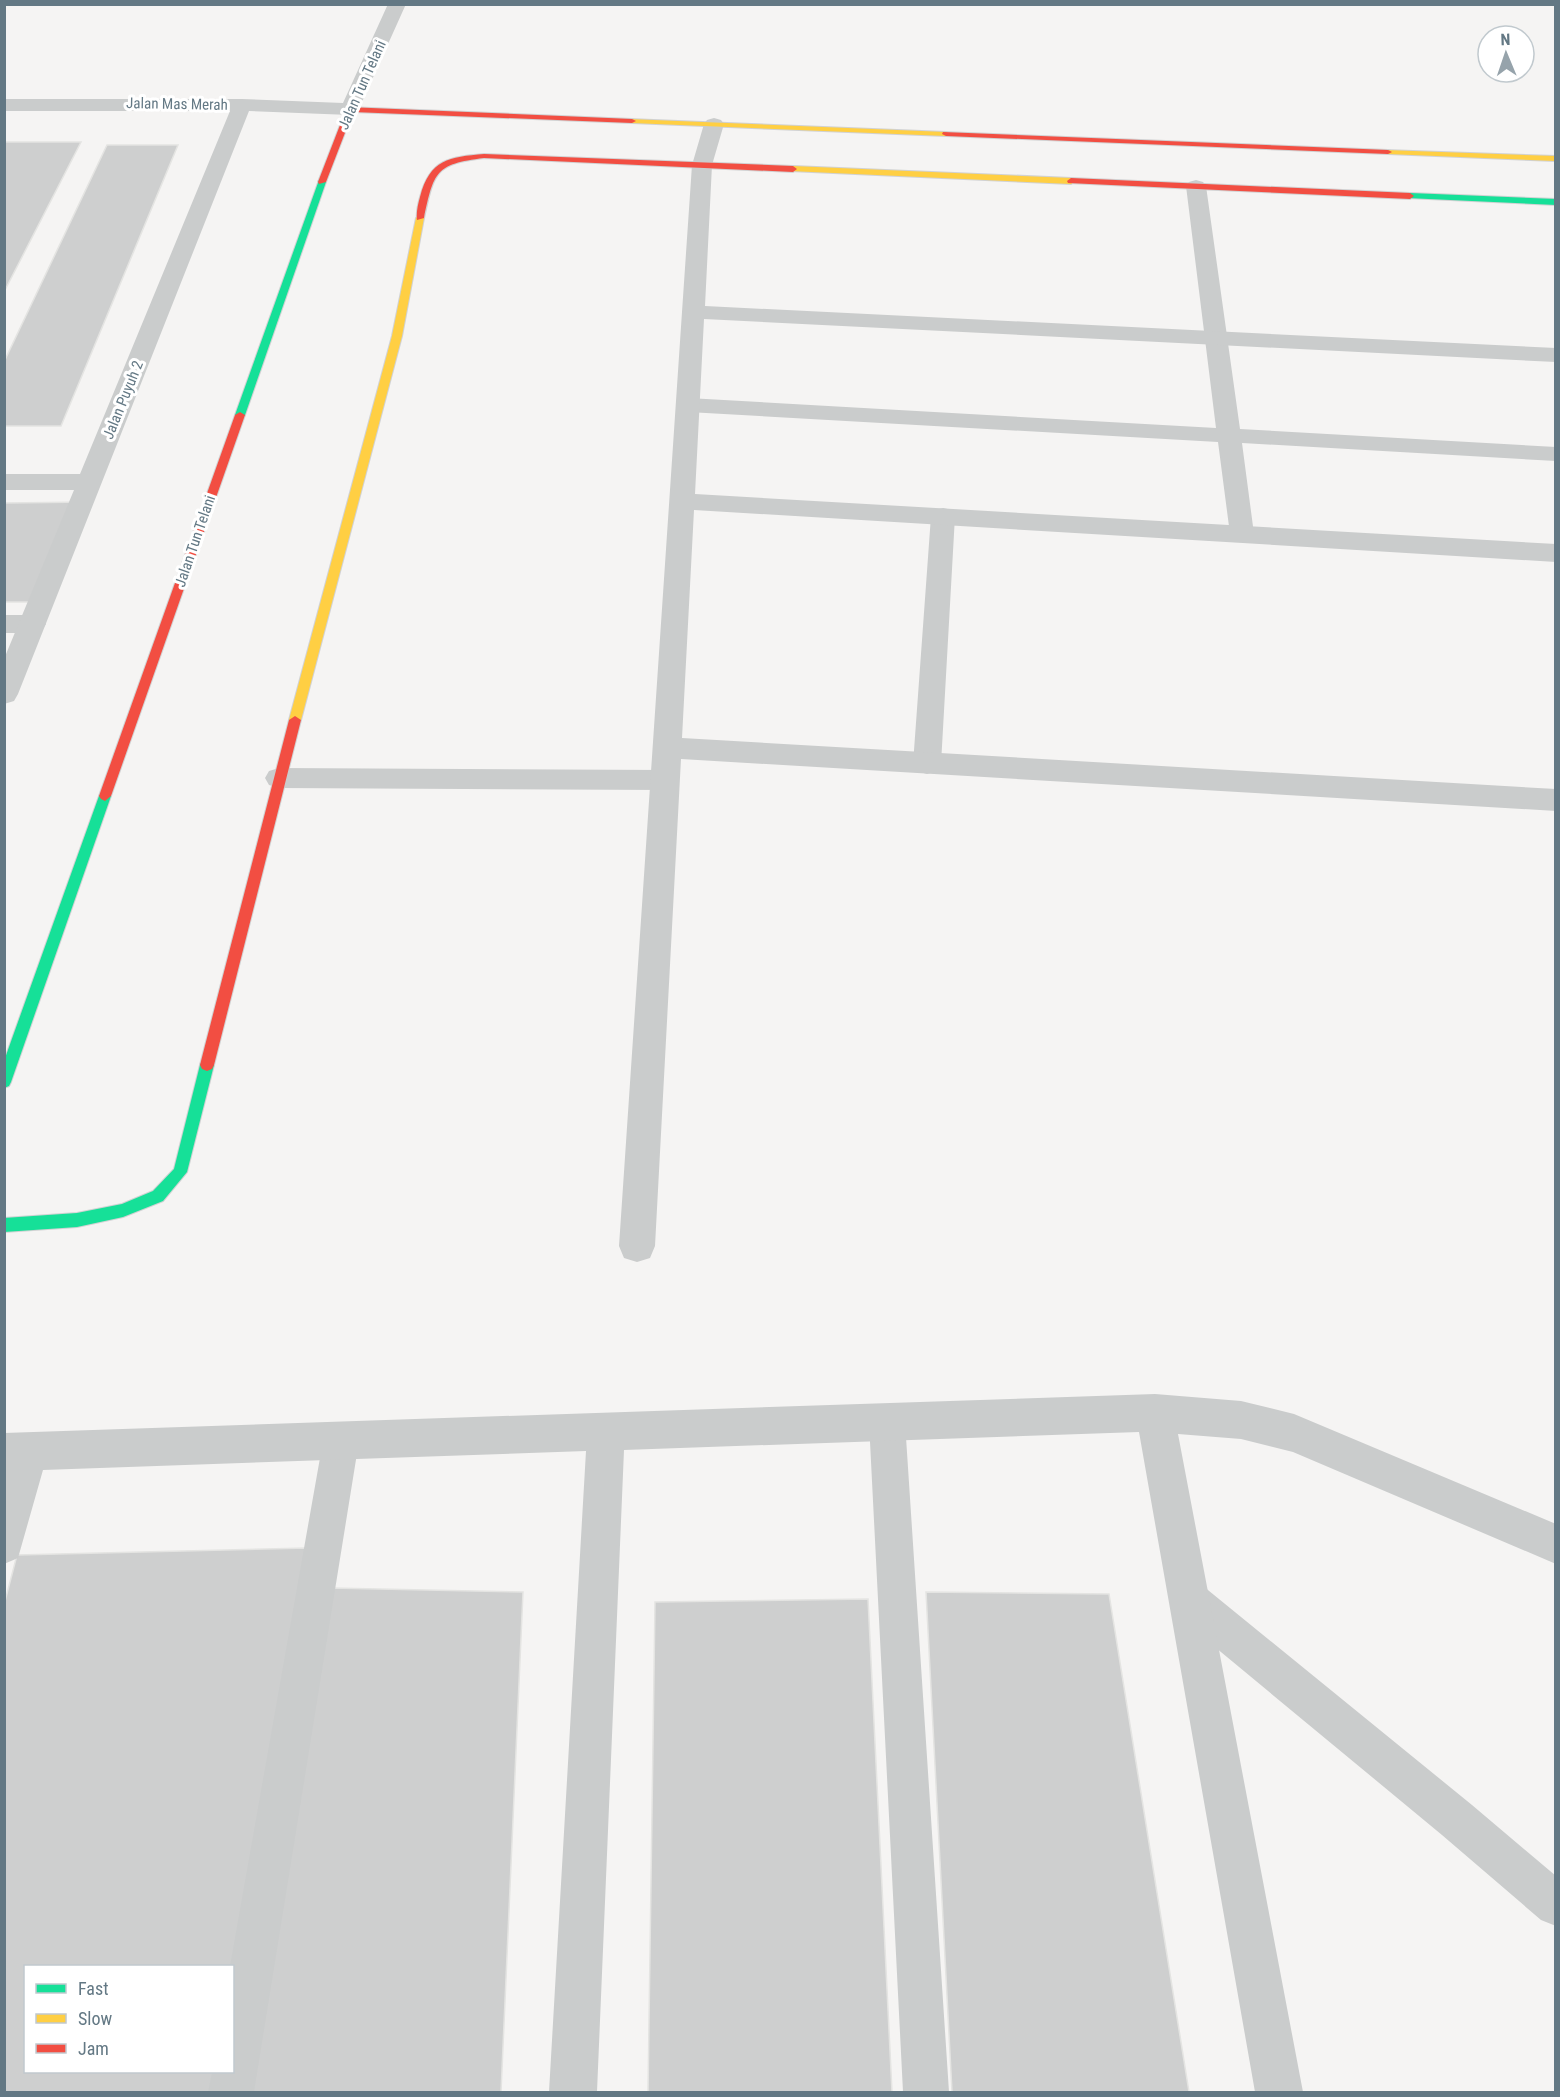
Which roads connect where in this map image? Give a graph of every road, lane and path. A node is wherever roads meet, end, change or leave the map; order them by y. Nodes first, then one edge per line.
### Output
1 (397, 4) edge
2 (4, 105) edge
3 (242, 105) junction
4 (350, 109) junction
5 (714, 124) junction
6 (1556, 159) edge
7 (702, 165) junction
8 (1196, 186) junction
9 (1556, 202) edge
10 (693, 312) junction
11 (1216, 338) junction
12 (1556, 356) edge
13 (688, 405) junction
14 (1228, 434) junction
15 (1556, 454) edge
16 (4, 482) edge
17 (90, 482) junction
18 (682, 501) junction
19 (943, 516) junction
20 (1242, 534) junction
21 (1556, 553) edge
22 (4, 624) edge
23 (33, 624) junction
24 (4, 694) edge
25 (667, 748) junction
26 (927, 764) junction
27 (279, 778) junction
28 (665, 780) junction
29 (1556, 800) edge
30 (4, 1082) edge
31 (4, 1225) edge
32 (637, 1246) dead end
33 (1155, 1413) junction
34 (887, 1422) junction
35 (606, 1432) junction
36 (341, 1441) junction
37 (17, 1451) edge
38 (4, 1544) edge
39 (1556, 1544) edge
40 (1189, 1600) junction
41 (1556, 1905) edge
42 (231, 2092) edge
43 (573, 2092) edge
44 (926, 2092) edge
45 (1279, 2092) edge

1 - 4 street, Jalan Tun Telani
2 - 3 street, Jalan Mas Merah
3 - 4 street, Jalan Mas Merah
3 - 17 street, Jalan Puyuh 2
4 - 5 street
4 - 30 street, Jalan Tun Telani
5 - 6 street
5 - 7 street
7 - 8 street
7 - 10 street
7 - 27 street
8 - 9 street
8 - 11 lane
10 - 11 street
10 - 13 street
11 - 12 street
11 - 14 lane
13 - 14 lane
13 - 18 street
14 - 15 lane
14 - 20 lane
16 - 17 street
17 - 23 street, Jalan Puyuh 2
18 - 19 street
18 - 25 street
19 - 20 street
19 - 26 lane
20 - 21 street
22 - 23 lane
23 - 24 street, Jalan Puyuh 2
25 - 26 street
25 - 28 street
26 - 29 street
27 - 28 lane
27 - 31 street
28 - 32 street
33 - 34 street
33 - 39 street
33 - 40 street
34 - 35 street
34 - 44 lane
35 - 36 street
35 - 43 street
36 - 37 street
36 - 42 lane
37 - 38 street
40 - 41 lane
40 - 45 street

